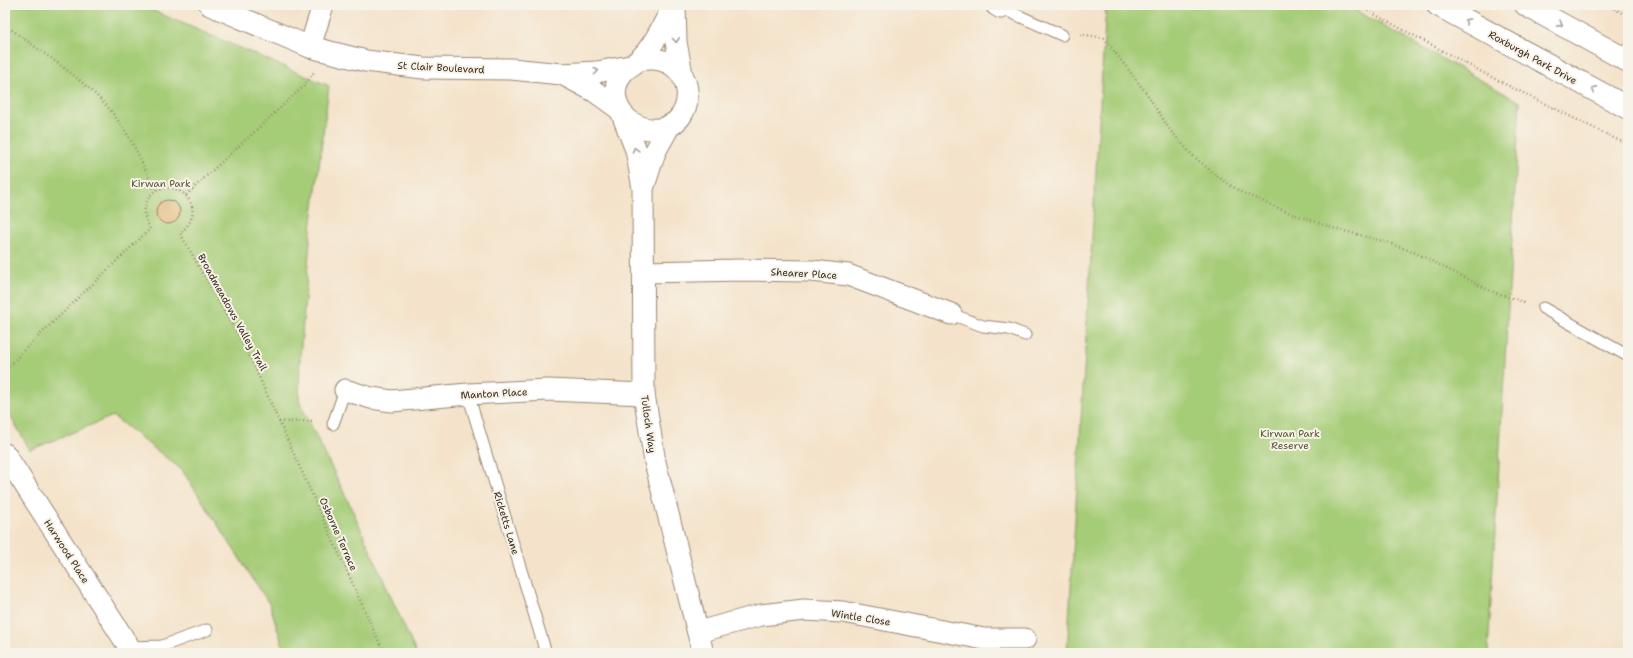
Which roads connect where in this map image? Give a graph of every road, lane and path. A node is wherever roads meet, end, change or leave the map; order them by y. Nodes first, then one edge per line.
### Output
1 (210, 5) edge
2 (323, 5) edge
3 (674, 5) edge
4 (1357, 5) edge
5 (1438, 5) edge
6 (1526, 5) edge
7 (1607, 5) edge
8 (999, 6) edge
9 (1628, 16) edge
10 (5, 32) edge
11 (1062, 35) joint
12 (318, 48) junction
13 (1628, 60) edge
14 (635, 63) junction
15 (562, 74) junction
16 (682, 74) junction
17 (1628, 108) edge
18 (621, 112) junction
19 (670, 125) junction
20 (1628, 146) edge
21 (643, 188) junction
22 (155, 191) junction
23 (186, 196) junction
24 (644, 272) junction
25 (1544, 308) joint
26 (950, 314) joint
27 (1025, 335) dead end
28 (1628, 356) edge
29 (5, 372) edge
30 (345, 390) joint
31 (468, 394) junction
32 (644, 394) junction
33 (279, 422) junction
34 (333, 424) joint
35 (5, 454) edge
36 (207, 630) dead end
37 (698, 632) junction
38 (1025, 639) dead end
39 (125, 650) edge
40 (384, 653) edge
41 (546, 653) edge
42 (704, 653) edge

1 - 12 street, St Clair Boulevard
2 - 12 street
3 - 14 street
3 -> 16 street
4 - 20 path
17 -> 5 street, Roxburgh Park Drive
6 -> 13 street
7 - 9 path
8 - 11 lane
10 - 22 path
11 - 25 path
12 - 15 street, St Clair Boulevard
12 - 23 path
15 -> 14 street, St Clair Boulevard
14 - 16 street
14 - 18 street
15 - 18 street, St Clair Boulevard
16 - 19 street
18 - 19 street
21 -> 18 street, Tulloch Way
19 - 21 street, Tulloch Way
21 - 24 street, Tulloch Way
22 - 23 path
22 - 29 path
23 - 33 path, Broadmeadows Valley Trail
24 - 26 street, Shearer Place
24 - 32 street, Tulloch Way
25 - 28 lane
26 - 27 lane, Shearer Place
30 - 31 street, Manton Place
30 - 34 lane
31 - 32 street, Manton Place
31 - 41 lane, Ricketts Lane
32 - 37 street, Tulloch Way
33 - 34 path
33 - 40 path, Osborne Terrace
35 - 39 street, Harwood Place
36 - 39 lane, Harwood Place
37 - 38 street, Wintle Close
37 - 42 street, Tulloch Way

